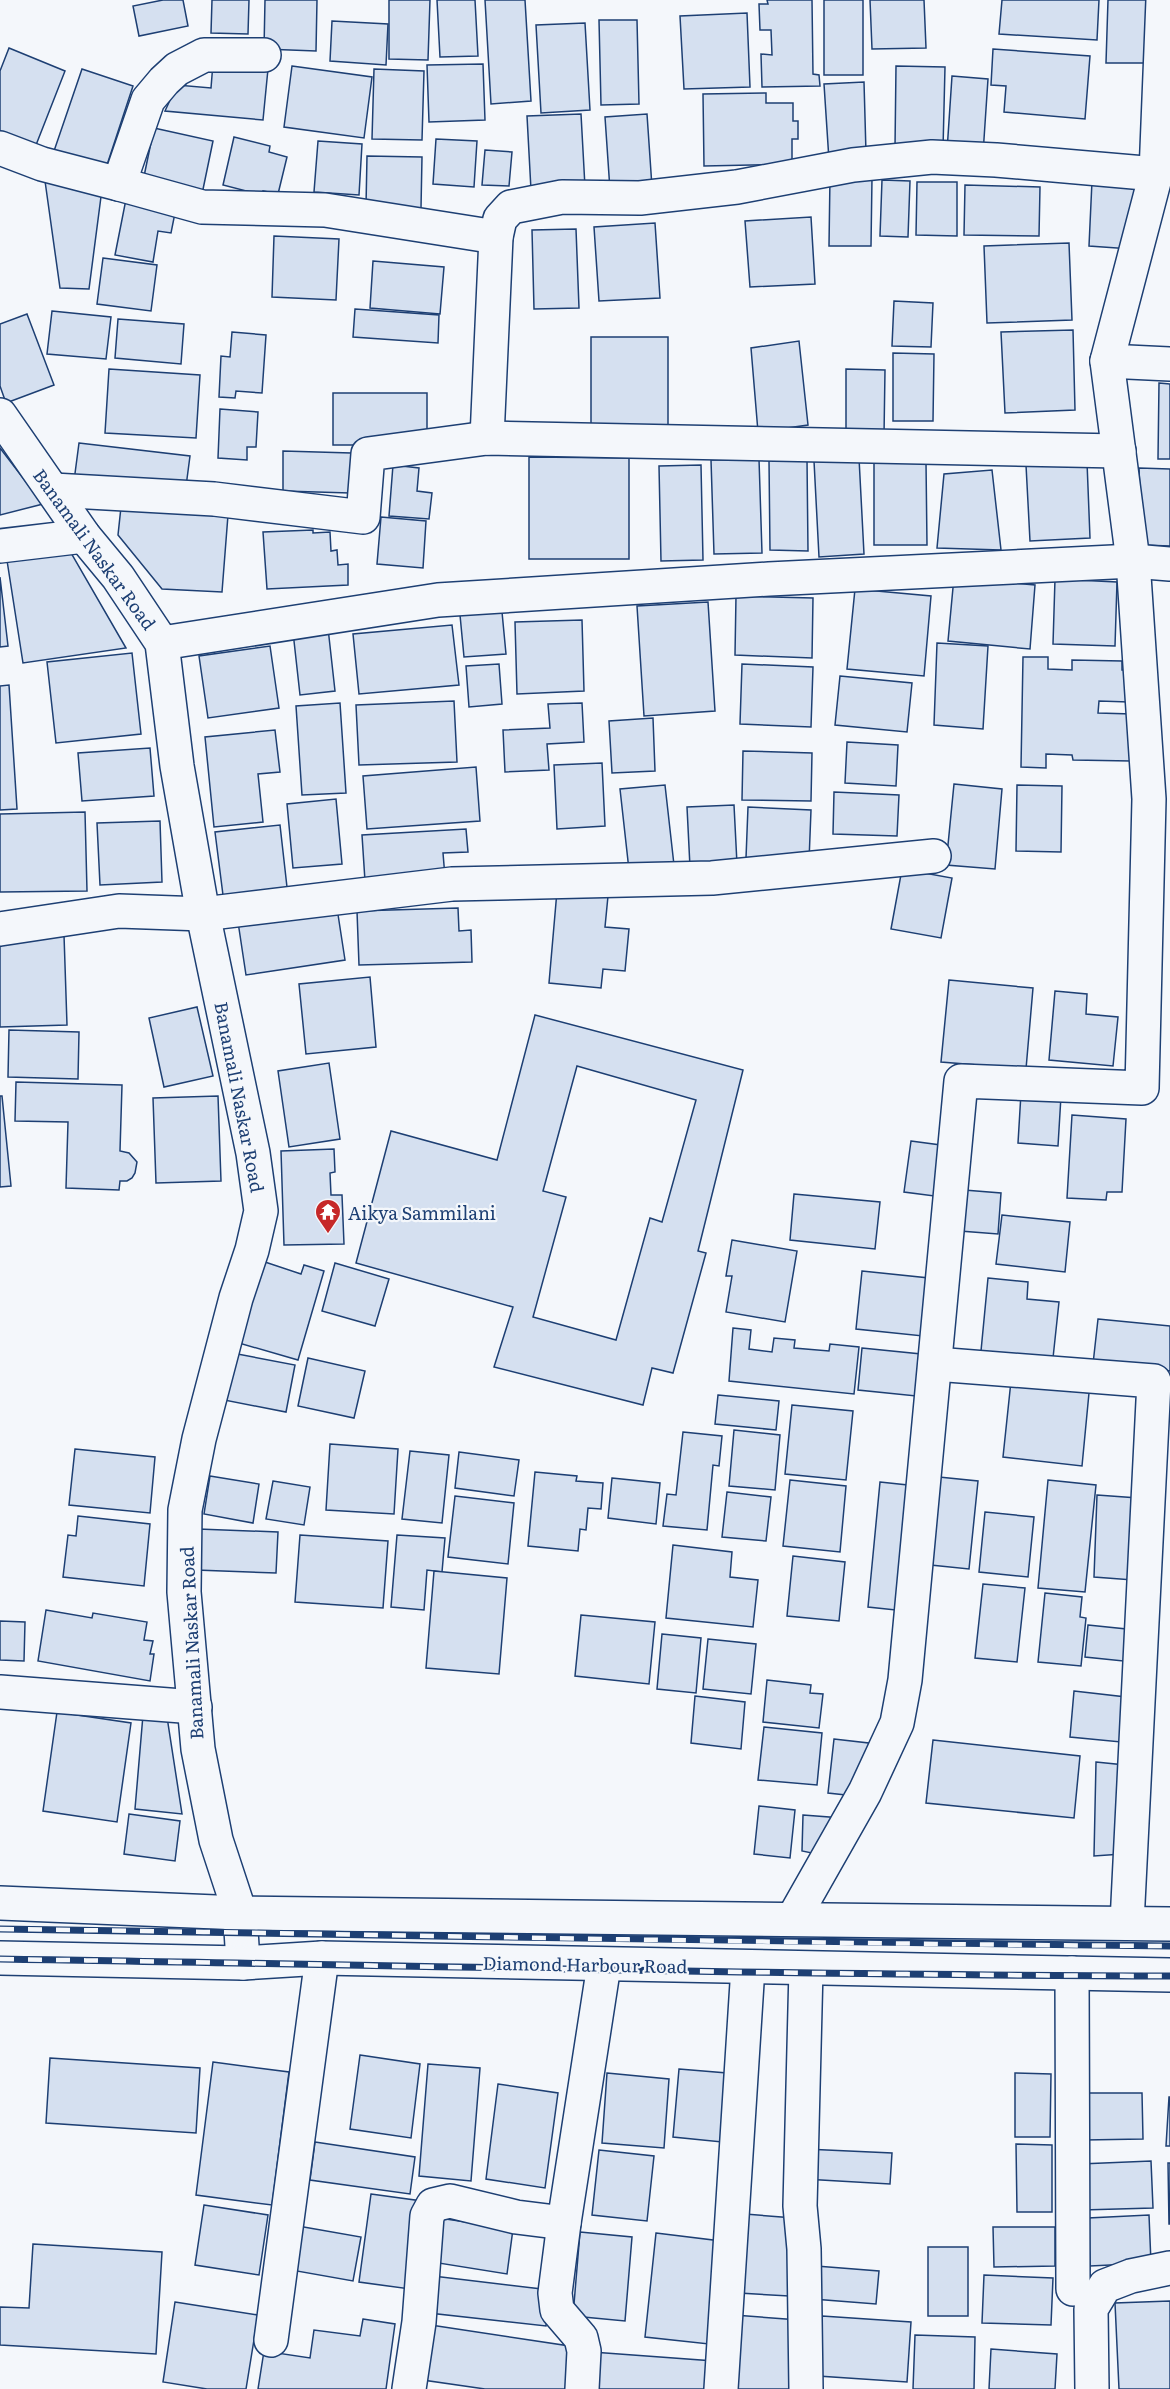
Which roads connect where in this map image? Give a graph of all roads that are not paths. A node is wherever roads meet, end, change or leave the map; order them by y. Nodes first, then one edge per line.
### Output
1 (1163, 0) edge
2 (264, 55) dead end
3 (0, 148) edge
4 (1156, 174) junction
5 (119, 184) junction
6 (496, 237) junction
7 (1107, 361) junction
8 (1170, 364) edge
9 (0, 415) edge
10 (487, 438) junction
11 (1119, 451) junction
12 (53, 490) junction
13 (84, 536) junction
14 (0, 546) edge
15 (1133, 561) junction
16 (1170, 564) edge
17 (162, 643) junction
18 (1160, 799) edge
19 (934, 856) dead end
20 (202, 914) junction
21 (0, 928) edge
22 (934, 1364) junction
23 (0, 1692) edge
24 (195, 1707) junction
25 (0, 1903) edge
26 (240, 1913) junction
27 (793, 1919) junction
28 (1127, 1923) junction
29 (1170, 1924) edge
30 (0, 1958) edge
31 (322, 1958) junction
32 (243, 1963) junction
33 (604, 1965) junction
34 (748, 1968) junction
35 (806, 1969) junction
36 (1072, 1973) junction
37 (1170, 1975) edge
38 (564, 2223) junction
39 (1170, 2268) edge
40 (1073, 2289) dead end
41 (271, 2340) dead end
42 (409, 2389) edge
43 (582, 2389) edge
44 (721, 2389) edge
45 (806, 2389) edge
46 (1092, 2389) edge

1 - 4 main road
2 - 5 main road
3 - 5 main road
4 - 6 main road
4 - 7 main road
5 - 6 main road
6 - 10 main road
7 - 8 main road
7 - 11 main road
9 - 12 main road, Banamali Naskar Road
10 - 11 main road
10 - 12 main road
11 - 15 main road
12 - 13 main road, Banamali Naskar Road
13 - 14 main road
13 - 17 main road, Banamali Naskar Road
15 - 16 main road
15 - 17 main road
15 - 18 main road
17 - 20 main road, Banamali Naskar Road
18 - 22 main road
19 - 20 main road
20 - 21 main road
20 - 24 main road, Banamali Naskar Road
22 - 27 main road
22 - 28 main road
23 - 24 main road
24 - 26 main road, Banamali Naskar Road
25 - 26 main road
26 - 27 main road
26 - 32 main road, Banamali Naskar Road
27 - 28 main road
28 - 29 main road
30 - 32 main road, Diamond Harbour Road
31 - 32 main road, Diamond Harbour Road
31 - 33 main road, Diamond Harbour Road
31 - 41 main road
33 - 34 main road, Diamond Harbour Road
33 - 38 main road
34 - 35 main road, Diamond Harbour Road
34 - 44 main road
35 - 36 main road, Diamond Harbour Road
35 - 45 main road
36 - 37 main road, Diamond Harbour Road
36 - 40 main road
38 - 42 main road
38 - 43 main road
39 - 46 main road

